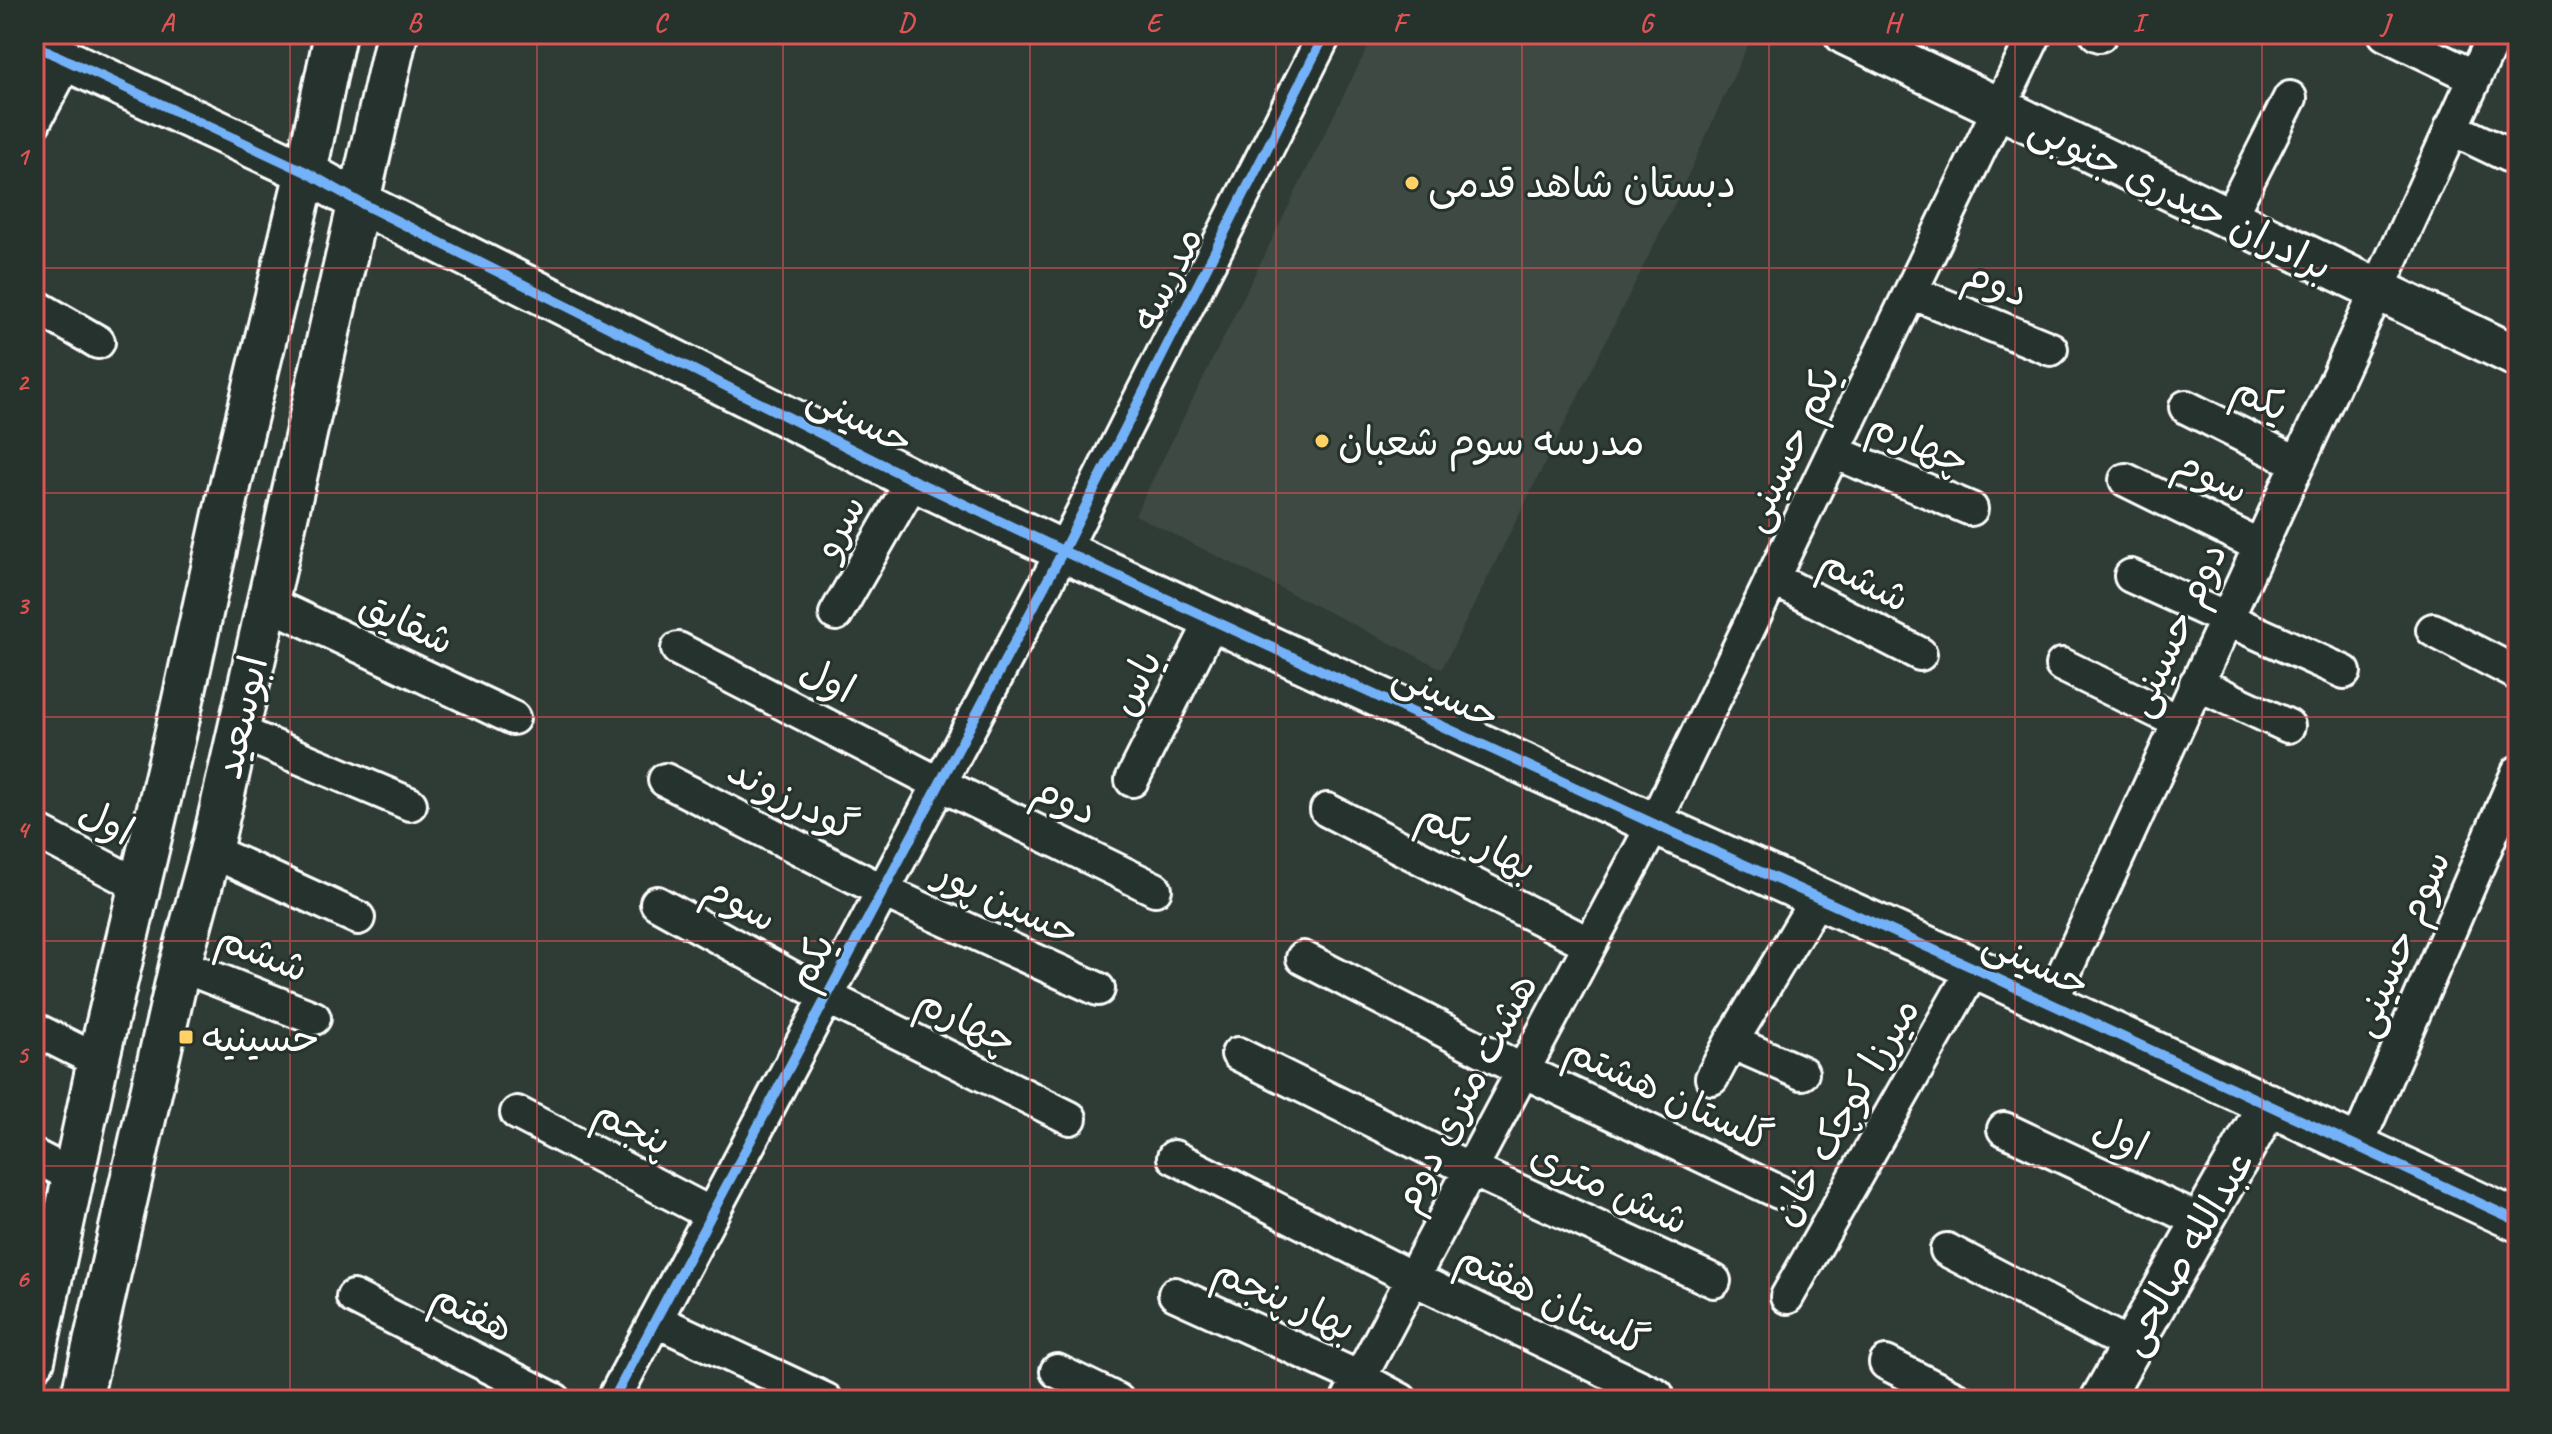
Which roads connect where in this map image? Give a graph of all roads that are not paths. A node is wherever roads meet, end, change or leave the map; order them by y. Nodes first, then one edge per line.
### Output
1 (335, 34) edge
2 (397, 34) edge
3 (1325, 34) edge
4 (1845, 34) edge
5 (2035, 34) edge
6 (2385, 34) edge
7 (2495, 34) edge
8 (50, 52) edge
9 (2475, 77) junction
10 (2290, 98) dead end
11 (1999, 108) junction
12 (34, 122) edge
13 (2451, 128) junction
14 (2518, 160) edge
15 (306, 172) junction
16 (359, 202) junction
17 (2229, 218) junction
18 (2377, 290) junction
19 (1911, 292) junction
20 (34, 305) edge
21 (98, 342) dead end
22 (2051, 349) dead end
23 (2518, 357) edge
24 (2186, 407) dead end
25 (1834, 452) junction
26 (2298, 463) junction
27 (913, 480) junction
28 (2126, 480) dead end
29 (1971, 509) dead end
30 (2260, 546) junction
31 (1063, 551) junction
32 (2131, 576) dead end
33 (1772, 578) junction
34 (266, 602) junction
35 (836, 614) dead end
36 (2226, 619) junction
37 (1212, 621) junction
38 (2433, 630) dead end
39 (678, 649) dead end
40 (1920, 654) dead end
41 (2062, 665) dead end
42 (2344, 672) dead end
43 (2518, 674) edge
44 (2196, 683) junction
45 (513, 718) dead end
46 (2179, 722) junction
47 (2288, 726) dead end
48 (237, 731) junction
49 (2518, 772) edge
50 (665, 780) dead end
51 (1132, 780) dead end
52 (940, 784) junction
53 (410, 804) dead end
54 (1327, 810) dead end
55 (1654, 824) junction
56 (34, 830) edge
57 (211, 851) junction
58 (140, 886) junction
59 (1155, 889) dead end
60 (883, 891) junction
61 (1818, 897) junction
62 (657, 903) dead end
63 (358, 918) dead end
64 (1590, 944) junction
65 (1303, 958) dead end
66 (180, 965) junction
67 (1974, 968) junction
68 (1098, 989) dead end
69 (827, 997) junction
70 (2050, 1004) junction
71 (314, 1018) dead end
72 (34, 1029) edge
73 (1731, 1042) junction
74 (1238, 1054) dead end
75 (98, 1061) junction
76 (1523, 1071) junction
77 (1802, 1073) dead end
78 (1712, 1078) dead end
79 (2269, 1104) junction
80 (517, 1113) dead end
81 (1070, 1118) dead end
82 (2004, 1129) dead end
83 (2356, 1147) junction
84 (34, 1156) edge
85 (1174, 1157) dead end
86 (1470, 1169) junction
87 (73, 1176) junction
88 (1779, 1192) dead end
89 (711, 1214) junction
90 (2518, 1221) edge
91 (2202, 1222) junction
92 (1947, 1250) dead end
93 (1412, 1278) junction
94 (1714, 1281) dead end
95 (1175, 1294) dead end
96 (41, 1297) edge
97 (353, 1297) dead end
98 (1787, 1297) dead end
99 (655, 1320) junction
100 (2131, 1346) junction
101 (34, 1360) edge
102 (1886, 1363) dead end
103 (1057, 1371) dead end
104 (1354, 1389) edge
105 (1657, 1395) dead end
106 (81, 1400) edge
107 (555, 1400) edge
108 (613, 1400) edge
109 (826, 1400) edge
110 (1117, 1400) edge
111 (1401, 1400) edge
112 (1959, 1400) edge
113 (2101, 1400) edge

1 - 15 street, ابوسعید
2 - 16 street, ابوسعید
3 - 31 street, مدرسه
4 - 11 street, برادران حیدری جنوبی
5 - 11 street, یکم حسینی
6 - 9 street
7 - 9 street, دوم حسینی
8 - 12 street
8 - 15 street, حسینی
9 - 13 street, دوم حسینی
10 - 17 street
11 - 17 street, برادران حیدری جنوبی
11 - 19 street, یکم حسینی
13 - 14 street
13 - 18 street, دوم حسینی
15 - 16 street, حسینی
15 - 58 street, ابوسعید
16 - 27 street, حسینی
16 - 34 street, ابوسعید
17 - 18 street, برادران حیدری جنوبی
18 - 23 street, برادران حیدری جنوبی
18 - 26 street, دوم حسینی
19 - 22 street, دوم
19 - 25 street, یکم حسینی
20 - 21 street
24 - 26 street, یکم
25 - 29 street, چهارم
25 - 33 street, یکم حسینی
26 - 30 street, دوم حسینی
27 - 31 street, حسینی
27 - 35 street, سرو
28 - 30 street, سوم
30 - 36 street, دوم حسینی
31 - 37 street, حسینی
31 - 52 street, یکم
32 - 36 street
33 - 40 street, ششم
33 - 55 street, یکم حسینی
34 - 45 street, شقایق
34 - 48 street, ابوسعید
36 - 42 street
36 - 44 street, دوم حسینی
37 - 51 street, یاس
37 - 55 street, حسینی
38 - 43 street
39 - 52 street, اول
41 - 46 street
44 - 46 street, دوم حسینی
44 - 47 street
46 - 70 street, دوم حسینی
48 - 53 street
48 - 57 street, ابوسعید
49 - 83 street, سوم حسینی
50 - 60 street, گودرزوند
52 - 59 street, دوم
52 - 60 street, یکم
54 - 64 street, بهار یکم
55 - 61 street, حسینی
55 - 64 street, هشت متری دوم
56 - 58 street, اول
57 - 63 street
57 - 66 street, ابوسعید
58 - 75 street, ابوسعید
60 - 68 street, حسین پور
60 - 69 street, یکم
61 - 67 street, حسینی
61 - 73 street
62 - 69 street, سوم
64 - 76 street, هشت متری دوم
65 - 76 street, گلستان هشتم
66 - 71 street, ششم
66 - 106 street, ابوسعید
67 - 70 street, حسینی
67 - 98 street, میرزا کوچک خان
69 - 81 street, چهارم
69 - 89 street, یکم
70 - 79 street, حسینی
72 - 75 street
73 - 77 street
73 - 78 street
74 - 86 street, شش متری
75 - 87 street, ابوسعید
76 - 86 street, هشت متری دوم
76 - 88 street, گلستان هشتم
79 - 83 street, حسینی
79 - 91 street, عبدالله صالحی
80 - 89 street, پنجم
82 - 91 street, اول
83 - 90 street, حسینی
84 - 87 street
85 - 93 street, گلستان هفتم
86 - 93 street, هشت متری دوم
86 - 94 street, شش متری
87 - 96 street, ابوسعید
89 - 99 street, یکم
91 - 100 street, عبدالله صالحی
92 - 100 street
93 - 104 street, هشت متری دوم
93 - 105 street, گلستان هفتم
95 - 104 street, بهار پنجم
96 - 101 street, ابوسعید
97 - 107 street, هفتم
99 - 108 street, یکم
99 - 109 street
100 - 113 street, عبدالله صالحی
102 - 112 street
103 - 110 street
104 - 111 street, بهار پنجم

